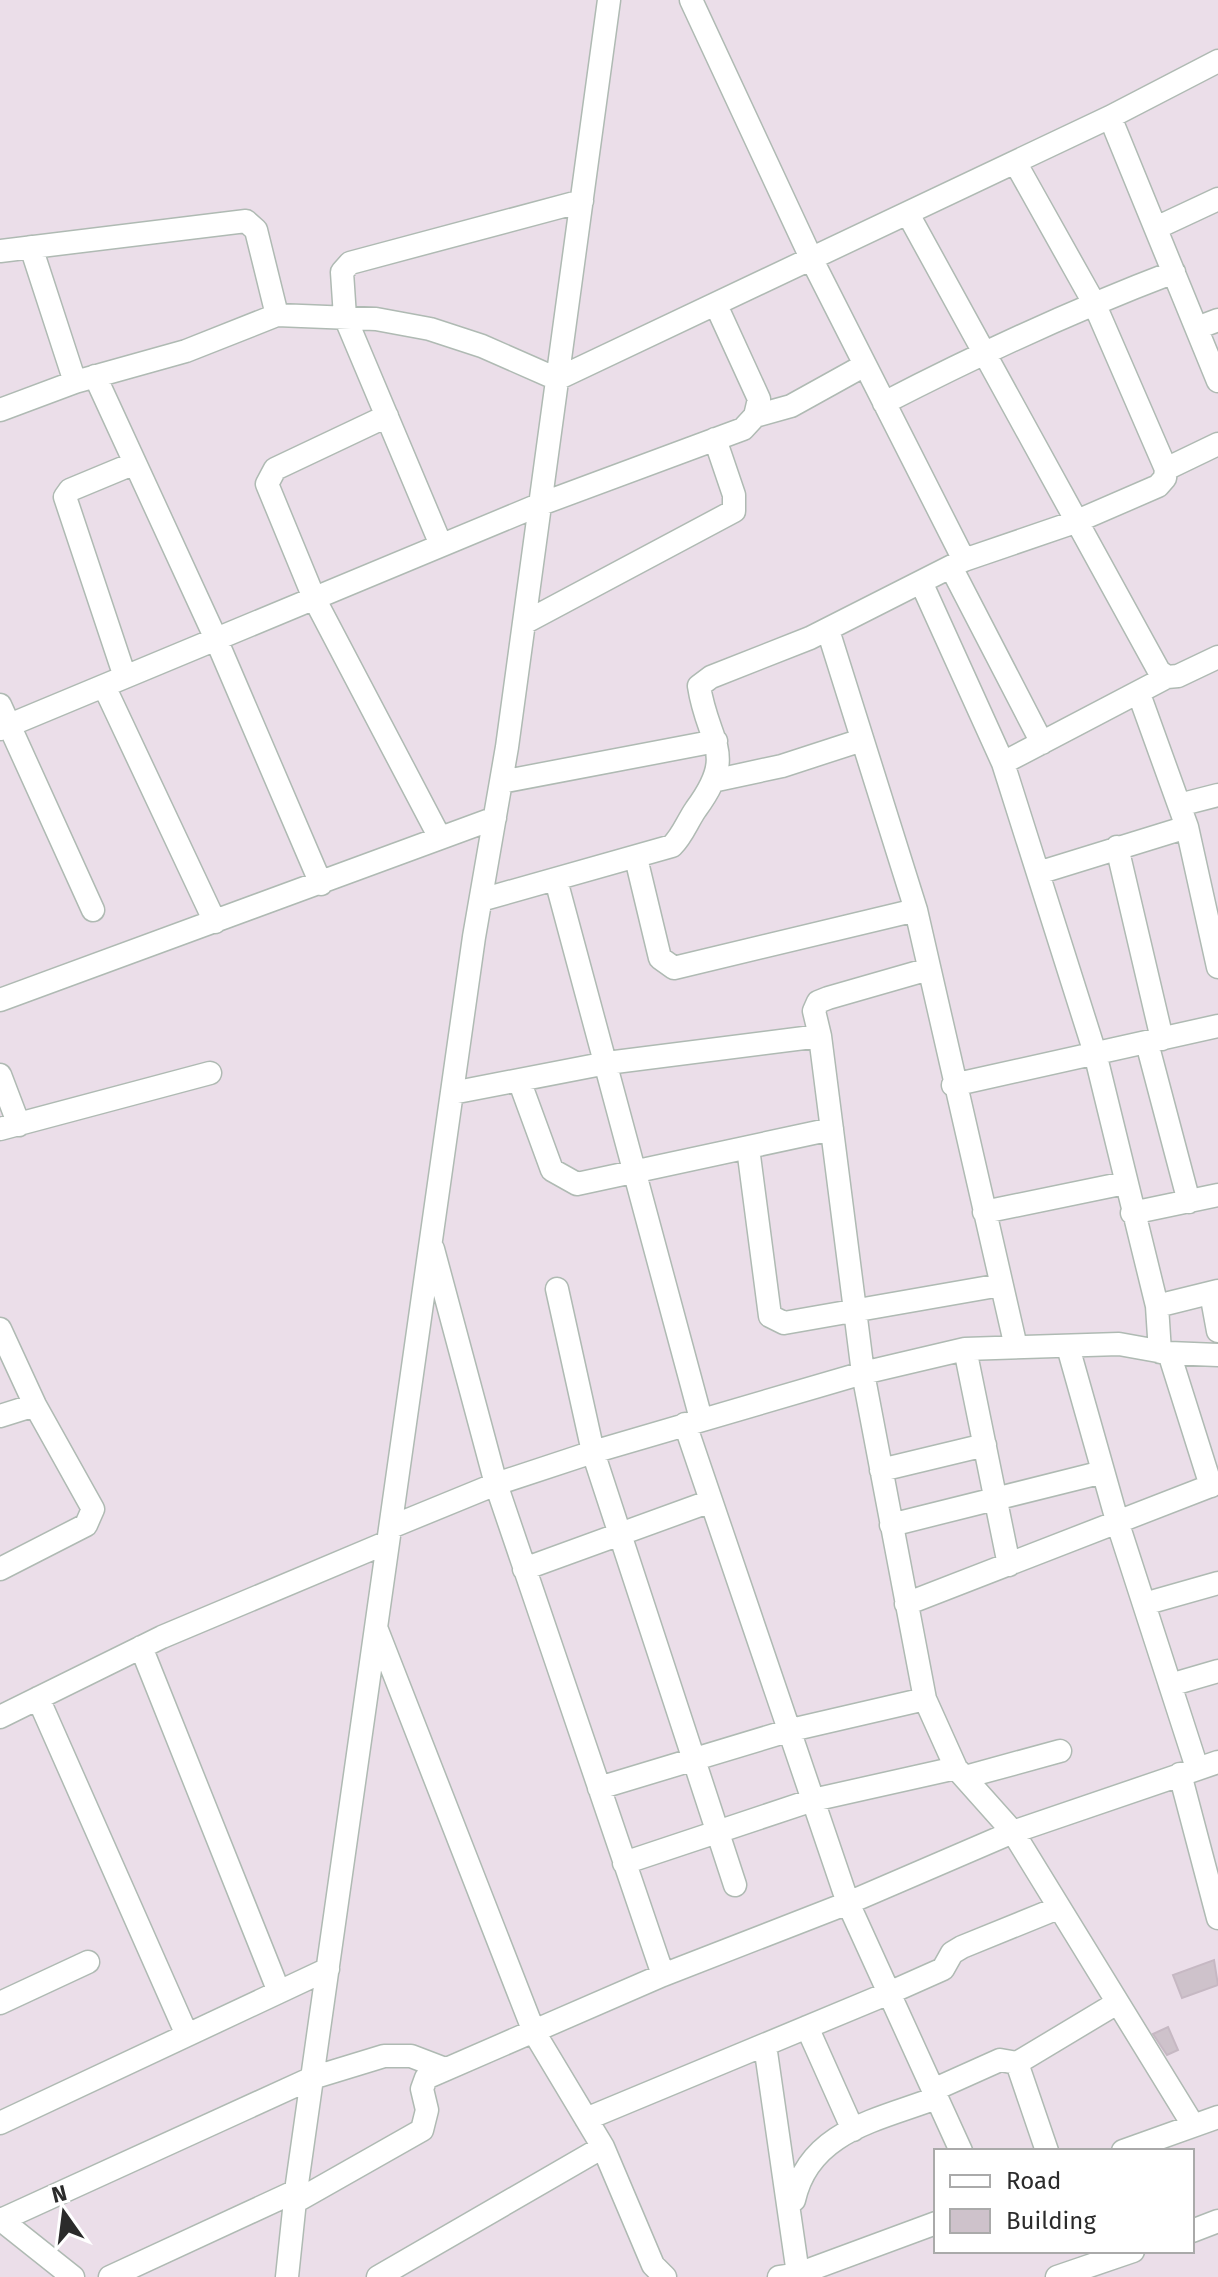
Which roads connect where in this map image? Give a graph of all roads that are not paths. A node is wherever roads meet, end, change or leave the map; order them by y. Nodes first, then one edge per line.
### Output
1 (609, 0) edge
2 (691, 0) edge
3 (1218, 61) edge
4 (1110, 117) junction
5 (1015, 162) junction
6 (1218, 199) edge
7 (582, 201) junction
8 (908, 214) junction
9 (1156, 228) junction
10 (31, 247) junction
11 (0, 251) edge
12 (812, 260) junction
13 (1174, 272) junction
14 (1094, 303) junction
15 (716, 305) junction
16 (277, 315) junction
17 (345, 317) junction
18 (1208, 324) edge
19 (984, 352) junction
20 (865, 365) junction
21 (85, 379) junction
22 (557, 379) junction
23 (1218, 381) edge
24 (884, 403) junction
25 (0, 410) edge
26 (387, 416) junction
27 (755, 416) junction
28 (715, 439) junction
29 (1218, 444) edge
30 (135, 463) junction
31 (1166, 469) junction
32 (541, 504) junction
33 (1075, 522) junction
34 (441, 545) junction
35 (958, 564) junction
36 (921, 582) junction
37 (314, 598) junction
38 (524, 623) junction
39 (828, 630) junction
40 (216, 639) junction
41 (1218, 657) edge
42 (1167, 677) junction
43 (114, 682) junction
44 (1139, 694) junction
45 (3, 720) edge
46 (862, 740) junction
47 (716, 741) junction
48 (1042, 743) junction
49 (1003, 763) junction
50 (717, 780) junction
51 (501, 782) junction
52 (1218, 795) edge
53 (1179, 805) junction
54 (495, 818) junction
55 (1187, 827) junction
56 (440, 838) junction
57 (1117, 847) junction
58 (636, 858) junction
59 (1038, 873) junction
60 (556, 880) junction
61 (321, 884) junction
62 (481, 900) junction
63 (93, 910) dead end
64 (916, 910) junction
65 (1213, 918) edge
66 (215, 922) junction
67 (1218, 967) edge
68 (929, 969) junction
69 (0, 1000) edge
70 (1218, 1026) edge
71 (820, 1036) junction
72 (1155, 1041) junction
73 (1095, 1053) junction
74 (607, 1063) junction
75 (210, 1073) dead end
76 (0, 1075) edge
77 (519, 1080) junction
78 (953, 1085) junction
79 (452, 1093) junction
80 (10, 1127) edge
81 (832, 1129) junction
82 (748, 1148) junction
83 (636, 1174) junction
84 (1125, 1183) junction
85 (1218, 1195) edge
86 (1189, 1202) junction
87 (984, 1212) junction
88 (1132, 1213) junction
89 (431, 1240) junction
90 (1001, 1285) junction
91 (557, 1289) dead end
92 (1214, 1292) edge
93 (1157, 1306) junction
94 (855, 1309) junction
95 (0, 1329) edge
96 (1218, 1331) edge
97 (1016, 1347) junction
98 (1068, 1347) junction
99 (965, 1349) junction
100 (1165, 1352) junction
101 (1218, 1355) edge
102 (863, 1373) junction
103 (35, 1405) junction
104 (0, 1416) edge
105 (693, 1422) junction
106 (985, 1445) junction
107 (593, 1452) junction
108 (881, 1470) junction
109 (1103, 1472) junction
110 (496, 1484) junction
111 (1214, 1485) edge
112 (995, 1497) junction
113 (711, 1501) junction
114 (1118, 1524) junction
115 (891, 1525) junction
116 (389, 1535) junction
117 (620, 1535) junction
118 (1009, 1565) junction
119 (0, 1569) edge
120 (524, 1569) junction
121 (1218, 1583) edge
122 (906, 1604) junction
123 (1144, 1604) junction
124 (376, 1629) junction
125 (141, 1647) junction
126 (1218, 1671) edge
127 (1170, 1685) junction
128 (38, 1698) junction
129 (925, 1699) junction
130 (0, 1717) edge
131 (791, 1730) junction
132 (1060, 1751) dead end
133 (693, 1759) junction
134 (1198, 1768) edge
135 (961, 1772) junction
136 (599, 1788) junction
137 (813, 1800) junction
138 (717, 1832) junction
139 (1013, 1832) junction
140 (624, 1863) junction
141 (735, 1885) dead end
142 (1215, 1893) edge
143 (848, 1903) junction
144 (1058, 1908) junction
145 (1218, 1918) edge
146 (88, 1962) dead end
147 (328, 1969) junction
148 (663, 1975) junction
149 (279, 1992) junction
150 (889, 1993) junction
151 (0, 2003) edge
152 (1117, 2003) junction
153 (807, 2027) junction
154 (534, 2032) junction
155 (187, 2035) junction
156 (765, 2045) junction
157 (1017, 2063) junction
158 (445, 2069) junction
159 (312, 2078) junction
160 (934, 2094) junction
161 (586, 2119) junction
162 (1211, 2122) edge
163 (0, 2123) edge
164 (853, 2130) junction
165 (603, 2147) junction
166 (960, 2149) edge
167 (1046, 2149) edge
168 (1129, 2149) edge
169 (295, 2196) junction
170 (791, 2213) junction
171 (0, 2219) edge
172 (1218, 2221) edge
173 (934, 2224) edge
174 (1194, 2230) edge
175 (1126, 2253) edge
176 (1069, 2269) edge
177 (58, 2274) edge
178 (788, 2275) edge
179 (660, 2276) edge
180 (110, 2277) edge
181 (287, 2277) edge
182 (378, 2277) edge

1 - 7 street
2 - 12 street
3 - 4 street
4 - 5 street
4 - 9 street
5 - 8 street
5 - 14 street
6 - 9 street
7 - 17 street
7 - 22 street
8 - 12 street
8 - 19 street
9 - 13 street
10 - 11 street
10 - 16 street
10 - 21 street
12 - 15 street
12 - 20 street
13 - 14 street
13 - 18 street
14 - 19 street
14 - 31 street
15 - 22 street
15 - 27 street
16 - 17 street
16 - 21 street
17 - 22 street
17 - 26 street
18 - 23 street
19 - 24 street
19 - 33 street
20 - 24 street
20 - 27 street
21 - 25 street
21 - 30 street
22 - 32 street
24 - 35 street
26 - 34 street
26 - 37 street
27 - 28 street
28 - 32 street
28 - 38 street
29 - 31 street
30 - 40 street
30 - 43 street
31 - 33 street
32 - 34 street
32 - 38 street
33 - 35 street
33 - 42 street
34 - 37 street
35 - 36 street
35 - 48 street
36 - 39 street
36 - 49 street
37 - 40 street
37 - 56 street
38 - 51 street
39 - 46 street
39 - 47 street
40 - 43 street
40 - 61 street
41 - 42 street
42 - 44 street
43 - 45 street
43 - 66 street
44 - 48 street
44 - 53 street
45 - 63 street
46 - 50 street
46 - 64 street
47 - 50 street
47 - 51 street
48 - 49 street
49 - 59 street
50 - 58 street
51 - 54 street
52 - 53 street
53 - 55 street
54 - 56 street
54 - 62 street
55 - 57 street
55 - 65 street
56 - 61 street
57 - 59 street
57 - 72 street
58 - 60 street
58 - 64 street
59 - 73 street
60 - 62 street
60 - 74 street
61 - 66 street
62 - 79 street
64 - 68 street
65 - 67 street
66 - 69 street
68 - 71 street
68 - 78 street
70 - 72 street
71 - 74 street
71 - 81 street
72 - 73 street
72 - 86 street
73 - 78 street
73 - 84 street
74 - 77 street
74 - 83 street
75 - 80 street
76 - 80 street
77 - 79 street
77 - 83 street
78 - 87 street
79 - 89 street
81 - 82 street
81 - 94 street
82 - 83 street
82 - 94 street
83 - 105 street
84 - 87 street
84 - 88 street
85 - 86 street
86 - 88 street
87 - 90 street
88 - 93 street
89 - 110 street
89 - 116 street
90 - 94 street
90 - 97 street
91 - 107 street
92 - 93 street
92 - 96 street
93 - 100 street
94 - 102 street
95 - 103 street
97 - 98 street
97 - 99 street
98 - 100 street
98 - 109 street
99 - 102 street
99 - 106 street
100 - 101 street
100 - 111 street
102 - 105 street
102 - 108 street
103 - 104 street
103 - 119 street
105 - 107 street
105 - 113 street
106 - 108 street
106 - 112 street
107 - 110 street
107 - 117 street
108 - 115 street
109 - 112 street
109 - 114 street
110 - 116 street
110 - 120 street
111 - 114 street
112 - 115 street
112 - 118 street
113 - 117 street
113 - 131 street
114 - 118 street
114 - 123 street
115 - 122 street
116 - 124 street
116 - 125 street
117 - 120 street
117 - 133 street
118 - 122 street
120 - 136 street
121 - 123 street
122 - 129 street
123 - 127 street
124 - 147 street
124 - 154 street
125 - 128 street
125 - 149 street
126 - 127 street
127 - 134 street
128 - 130 street
128 - 155 street
129 - 131 street
129 - 135 street
131 - 133 street
131 - 137 street
132 - 135 street
133 - 136 street
133 - 138 street
134 - 139 street
134 - 142 street
135 - 137 street
135 - 139 street
136 - 140 street
137 - 138 street
137 - 143 street
138 - 140 street
138 - 141 street
139 - 143 street
139 - 144 street
140 - 148 street
142 - 145 street
143 - 148 street
143 - 150 street
144 - 150 street
144 - 152 street
146 - 151 street
147 - 149 street
147 - 159 street
148 - 154 street
149 - 155 street
150 - 153 street
150 - 160 street
152 - 157 street
152 - 162 street
153 - 156 street
153 - 164 street
154 - 158 street
154 - 161 street
155 - 163 street
156 - 161 street
156 - 170 street
157 - 160 street
157 - 167 street
158 - 159 street
158 - 169 street
159 - 169 street
159 - 171 street
160 - 164 street
160 - 166 street
161 - 165 street
162 - 168 street
164 - 170 street
165 - 179 street
165 - 182 street
169 - 180 street
169 - 181 street
170 - 178 street
171 - 177 street
172 - 174 street
173 - 178 street
175 - 176 street

